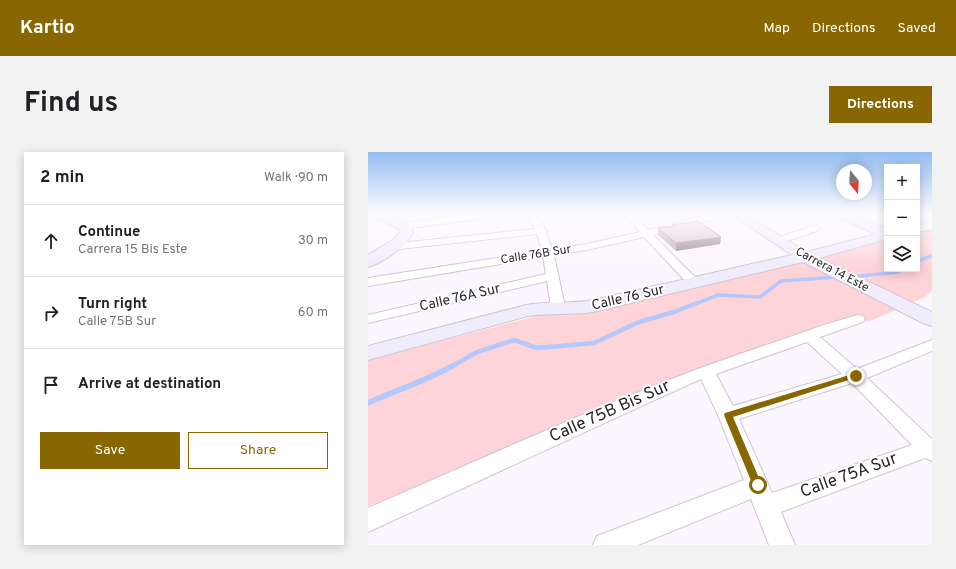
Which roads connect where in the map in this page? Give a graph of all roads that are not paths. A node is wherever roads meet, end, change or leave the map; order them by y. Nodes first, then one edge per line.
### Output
1 (406, 231) edge
2 (539, 231) edge
3 (542, 231) edge
4 (644, 231) edge
5 (656, 231) edge
6 (763, 231) edge
7 (806, 231) edge
8 (646, 234) junction
9 (884, 235) edge
10 (778, 241) junction
11 (390, 247) junction
12 (548, 253) junction
13 (805, 257) junction
14 (368, 262) edge
15 (553, 276) junction
16 (368, 282) edge
17 (693, 282) junction
18 (558, 307) junction
19 (858, 318) dead end
20 (368, 320) edge
21 (932, 320) edge
22 (808, 335) junction
23 (932, 345) edge
24 (368, 353) edge
25 (706, 371) junction
26 (856, 376) junction
27 (728, 415) junction
28 (931, 449) edge
29 (762, 496) junction
30 (368, 520) edge
31 (606, 545) edge
32 (782, 545) edge

1 - 11 street
2 - 11 street
3 - 12 street
4 - 8 street
5 - 8 street, Calle 76B Sur
6 - 10 street, Carrera 14 Este
7 - 10 street
8 - 12 street, Calle 76B Sur
8 - 17 street
9 - 13 street, Calle 76 Sur
10 - 13 street, Carrera 14 Este
11 - 14 street
12 - 15 street
12 - 16 street, Calle 76B Sur
13 - 17 street, Calle 76 Sur
13 - 21 street, Carrera 14 Este
15 - 18 street
15 - 20 street, Calle 76A Sur
17 - 18 street, Calle 76 Sur
18 - 24 street, Calle 76 Sur
19 - 22 street, Calle 75B Bis Sur
22 - 25 street, Calle 75B Bis Sur
22 - 26 street
23 - 26 street
25 - 27 street
25 - 30 street, Calle 75B Bis Sur
26 - 27 street
26 - 28 street
27 - 29 street
28 - 29 street, Calle 75A Sur
29 - 31 street, Calle 75A Sur
29 - 32 street

